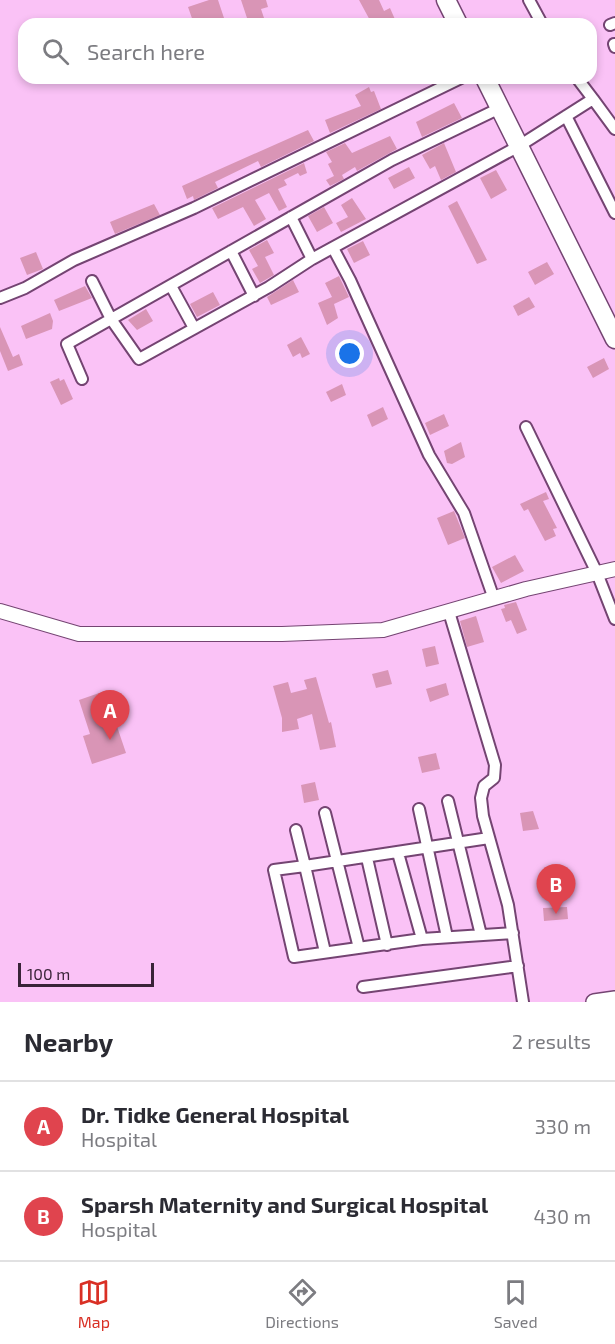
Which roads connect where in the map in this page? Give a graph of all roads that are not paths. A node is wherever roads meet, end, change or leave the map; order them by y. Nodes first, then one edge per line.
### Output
1 (446, 0) edge
2 (529, 0) edge
3 (455, 18) edge
4 (539, 18) edge
5 (449, 84) edge
6 (488, 84) edge
7 (582, 84) edge
8 (593, 99) junction
9 (500, 108) junction
10 (567, 116) junction
11 (615, 128) edge
12 (519, 146) junction
13 (615, 213) edge
14 (291, 217) junction
15 (333, 248) junction
16 (231, 251) junction
17 (312, 259) junction
18 (92, 281) dead end
19 (171, 286) junction
20 (254, 296) junction
21 (0, 298) edge
22 (111, 319) junction
23 (194, 328) junction
24 (615, 337) edge
25 (82, 379) dead end
26 (526, 427) dead end
27 (615, 568) edge
28 (597, 573) junction
29 (494, 599) junction
30 (0, 611) edge
31 (449, 612) junction
32 (615, 619) edge
33 (448, 801) dead end
34 (419, 809) dead end
35 (324, 813) dead end
36 (296, 830) dead end
37 (489, 838) junction
38 (460, 844) junction
39 (429, 849) junction
40 (398, 853) junction
41 (367, 858) junction
42 (338, 862) junction
43 (305, 866) junction
44 (513, 933) junction
45 (481, 935) junction
46 (447, 937) junction
47 (422, 939) junction
48 (387, 945) junction
49 (359, 948) junction
50 (325, 952) junction
51 (518, 966) junction
52 (363, 987) dead end
53 (615, 999) edge
54 (523, 1002) edge
55 (594, 1002) edge

1 - 3 highway
2 - 4 street
5 - 21 street
6 - 9 highway
7 - 8 street
8 - 10 street
8 - 11 street
9 - 12 highway
9 - 14 street
10 - 12 street
10 - 13 street
12 - 15 street
12 - 24 highway
14 - 16 street
14 - 17 street
15 - 17 street
15 - 29 street
16 - 19 street
16 - 20 street
17 - 20 street
18 - 22 street
19 - 22 street
19 - 23 street
20 - 23 street
22 - 23 street
22 - 25 street
26 - 28 street
27 - 28 street
28 - 29 street
28 - 32 street
29 - 31 street
30 - 31 street
31 - 37 street
33 - 38 street
34 - 39 street
35 - 42 street
36 - 43 street
37 - 38 street
37 - 44 street
38 - 39 street
38 - 45 street
39 - 40 street
39 - 46 street
40 - 41 street
40 - 47 street
41 - 42 street
41 - 48 street
42 - 43 street
42 - 49 street
43 - 50 street
43 - 50 street
44 - 45 street
44 - 51 street
45 - 46 street
46 - 47 street
47 - 48 street
48 - 49 street
49 - 50 street
51 - 52 street
51 - 54 street
53 - 55 main road

